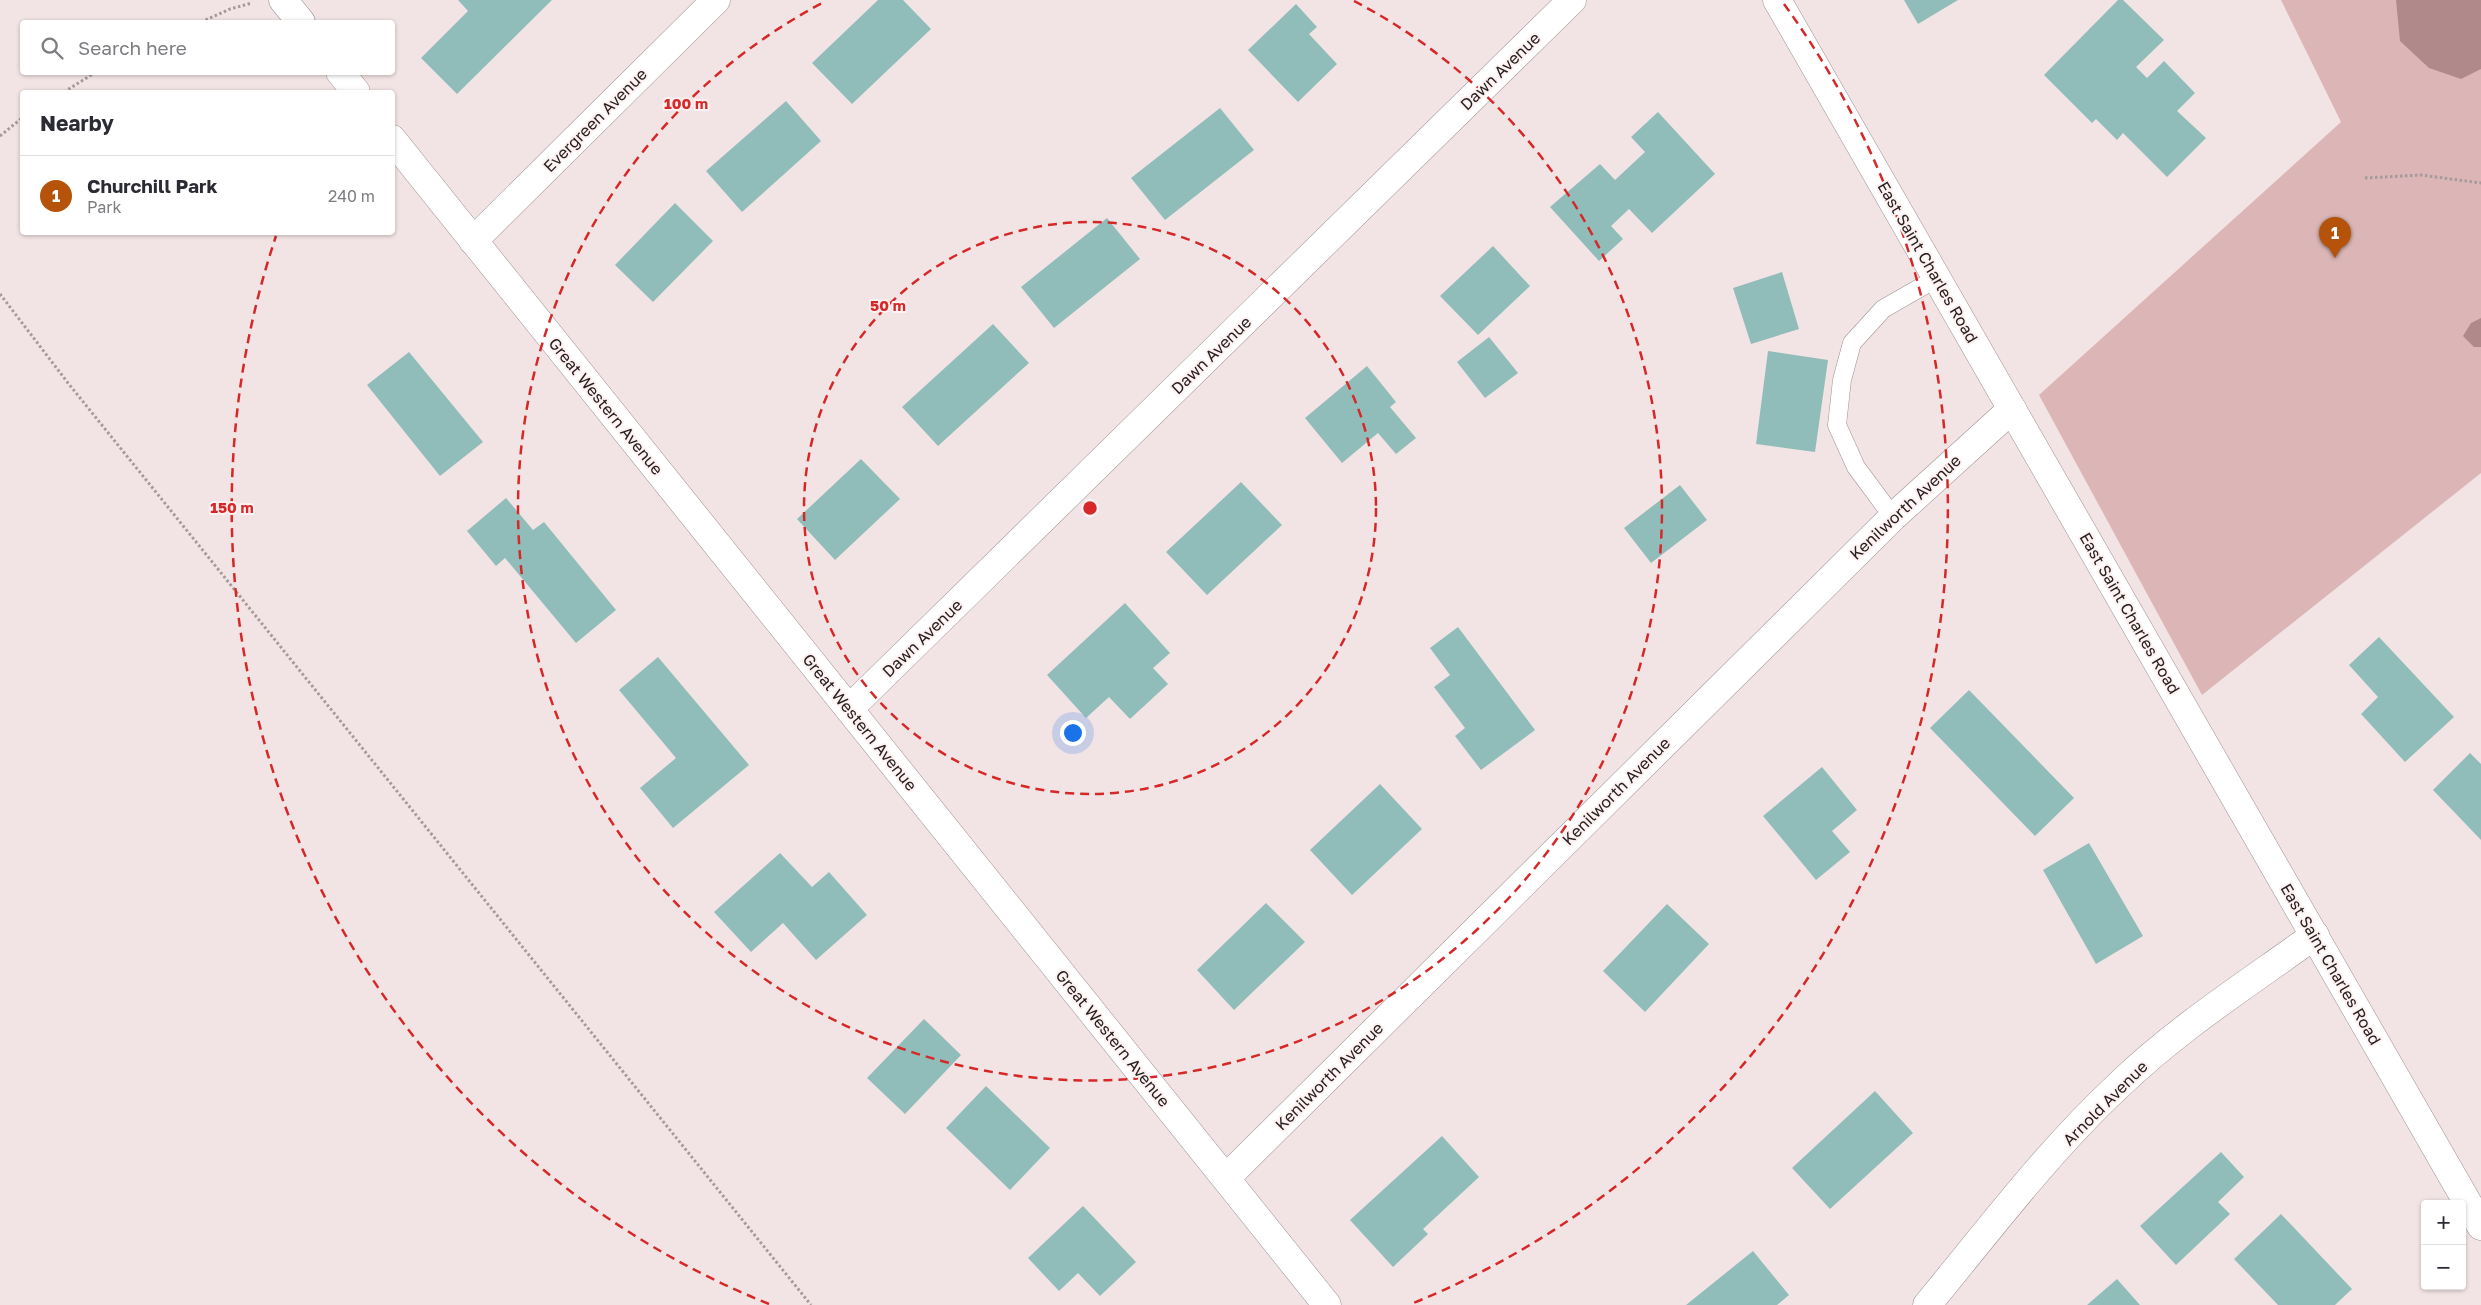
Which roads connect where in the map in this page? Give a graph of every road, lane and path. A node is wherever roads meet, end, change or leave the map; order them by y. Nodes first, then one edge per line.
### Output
1 (283, 0) edge
2 (716, 0) edge
3 (1572, 0) edge
4 (1777, 0) edge
5 (255, 2) dead end
6 (205, 20) edge
7 (299, 20) edge
8 (91, 75) edge
9 (342, 75) edge
10 (67, 90) edge
11 (354, 90) edge
12 (20, 120) edge
13 (0, 136) edge
14 (395, 143) edge
15 (2365, 178) dead end
16 (2481, 183) edge
17 (473, 241) junction
18 (1937, 278) junction
19 (0, 294) edge
20 (2012, 409) junction
21 (1892, 517) junction
22 (849, 709) junction
23 (2315, 935) junction
24 (1226, 1178) junction
25 (2481, 1226) edge
26 (811, 1305) edge
27 (1327, 1305) edge
28 (1927, 1305) edge

1 - 7 street
2 - 17 street, Evergreen Avenue
3 - 22 street, Dawn Avenue
4 - 18 street, East Saint Charles Road
5 - 6 path
8 - 10 path
9 - 11 street
12 - 13 path
14 - 17 street, Great Western Avenue
15 - 16 path
17 - 22 street, Great Western Avenue
18 - 20 street, East Saint Charles Road
18 - 21 lane
19 - 26 path
20 - 21 street, Kenilworth Avenue
20 - 23 street, East Saint Charles Road
21 - 24 street, Kenilworth Avenue
22 - 24 street, Great Western Avenue
23 - 25 street, East Saint Charles Road
23 - 28 street, Arnold Avenue
24 - 27 street, Great Western Avenue

